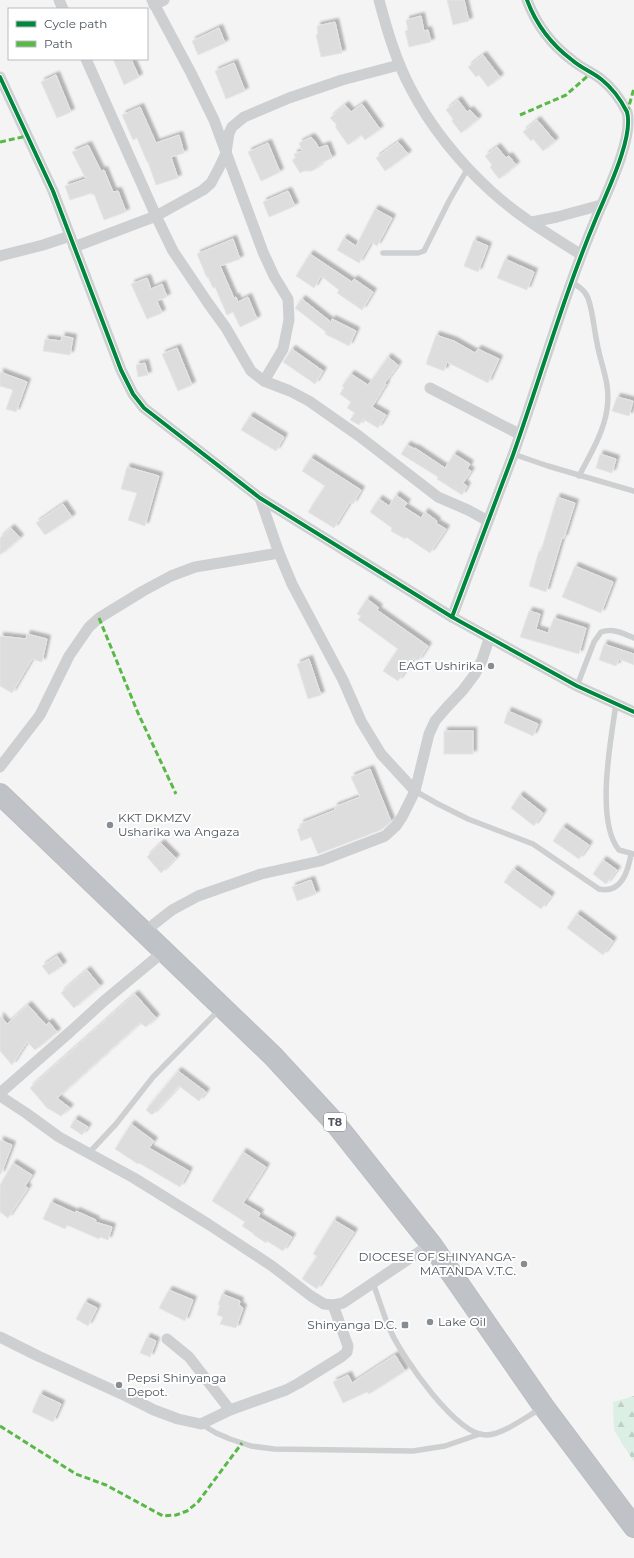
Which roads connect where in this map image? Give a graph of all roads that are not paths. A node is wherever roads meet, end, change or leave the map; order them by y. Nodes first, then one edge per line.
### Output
1 (379, 0) edge
2 (527, 0) edge
3 (157, 2) edge
4 (86, 60) edge
5 (399, 65) junction
6 (0, 77) edge
7 (226, 153) junction
8 (468, 168) junction
9 (601, 205) junction
10 (156, 216) junction
11 (532, 222) junction
12 (70, 236) junction
13 (74, 247) junction
14 (383, 253) dead end
15 (580, 254) junction
16 (0, 256) edge
17 (571, 282) junction
18 (264, 381) junction
19 (430, 388) dead end
20 (519, 434) junction
21 (513, 454) junction
22 (579, 476) junction
23 (634, 491) edge
24 (260, 498) junction
25 (488, 521) junction
26 (279, 553) junction
27 (452, 617) junction
28 (634, 638) edge
29 (489, 639) junction
30 (577, 686) junction
31 (616, 704) junction
32 (634, 712) edge
33 (0, 766) edge
34 (415, 791) junction
35 (0, 794) edge
36 (633, 854) edge
37 (144, 932) junction
38 (163, 952) junction
39 (221, 1008) junction
40 (0, 1093) edge
41 (0, 1096) edge
42 (88, 1154) junction
43 (430, 1244) junction
44 (373, 1283) junction
45 (333, 1305) junction
46 (0, 1337) edge
47 (167, 1339) dead end
48 (544, 1407) junction
49 (230, 1410) junction
50 (201, 1424) junction
51 (480, 1434) junction
52 (634, 1526) edge

1 - 5 street
2 - 9 street
3 - 7 street
4 - 10 street
5 - 7 street
5 - 8 street
6 - 12 street
7 - 10 street
7 - 18 street
8 - 11 street
8 - 14 lane
9 - 11 street
9 - 15 street
10 - 13 street
10 - 18 street
11 - 15 street
12 - 13 street
12 - 16 street
13 - 24 street
15 - 17 street
17 - 20 street
17 - 22 lane
18 - 25 street
19 - 20 street
20 - 21 street
21 - 22 lane
21 - 25 street
22 - 23 lane
24 - 26 street
24 - 27 street
25 - 27 street
26 - 33 street
26 - 34 street
27 - 29 street
28 - 30 lane
29 - 30 street
29 - 34 street
30 - 31 street
31 - 32 street
31 - 36 lane
34 - 36 lane
34 - 37 street
35 - 37 highway, T8
37 - 38 highway, T8
38 - 39 highway, T8
38 - 40 street
39 - 42 lane
39 - 43 highway, T8
41 - 42 street
42 - 45 street
43 - 44 street
43 - 48 highway, T8
44 - 45 street
44 - 51 lane
45 - 49 street
46 - 50 street
47 - 49 street
48 - 51 lane
48 - 52 highway, T8
49 - 50 street
50 - 51 lane

